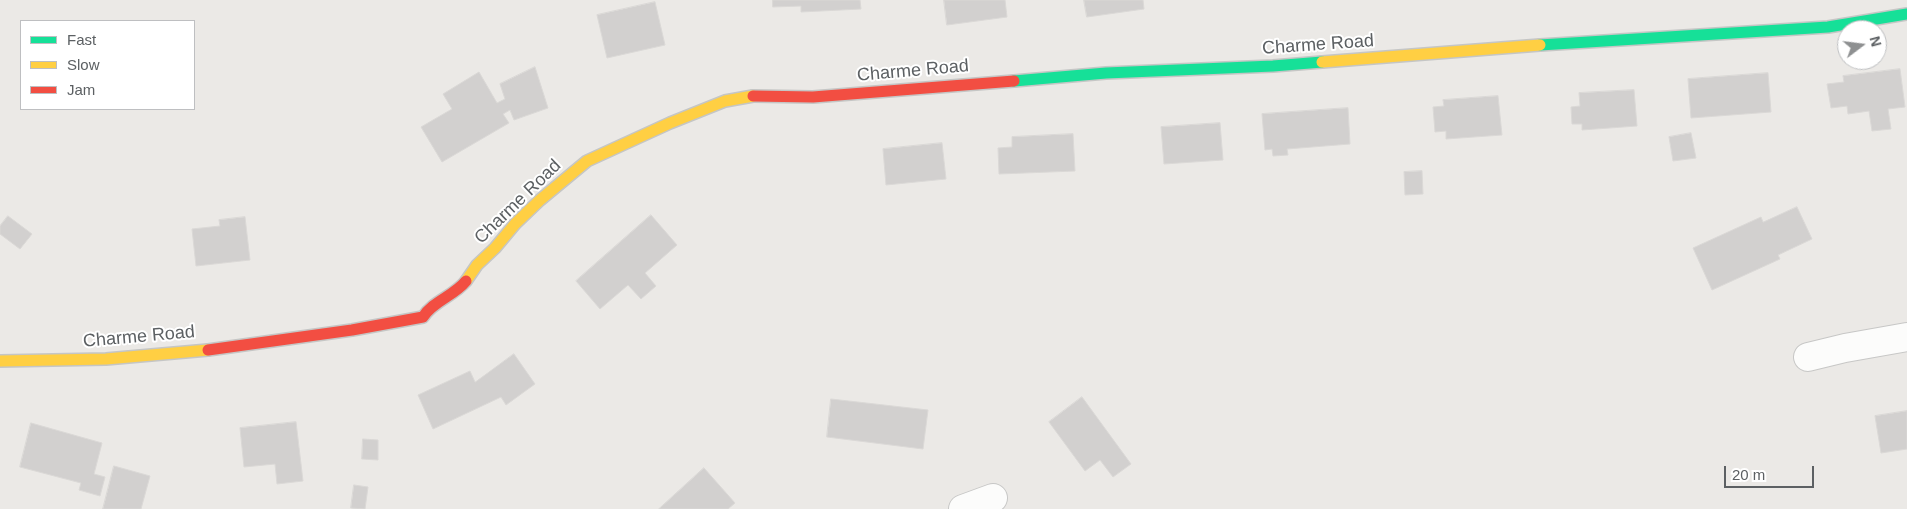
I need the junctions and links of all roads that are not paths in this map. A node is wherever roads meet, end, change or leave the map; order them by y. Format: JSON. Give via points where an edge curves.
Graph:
{"nodes":[{"id":1,"x":1907,"y":14,"type":"edge"},
{"id":2,"x":1907,"y":337,"type":"edge"},
{"id":3,"x":1808,"y":358,"type":"dead end"},
{"id":4,"x":0,"y":361,"type":"edge"},
{"id":5,"x":993,"y":498,"type":"dead end"},
{"id":6,"x":963,"y":509,"type":"edge"}],
"edges":[{"from":1,"to":4,"type":"street","name":"Charme Road","via":[[1819,28],[1273,66],[1106,73],[813,97],[747,96],[645,133],[587,161],[515,224],[461,287],[423,317],[251,344],[137,356]]},
{"from":2,"to":3,"type":"street"},
{"from":5,"to":6,"type":"street"}]}
